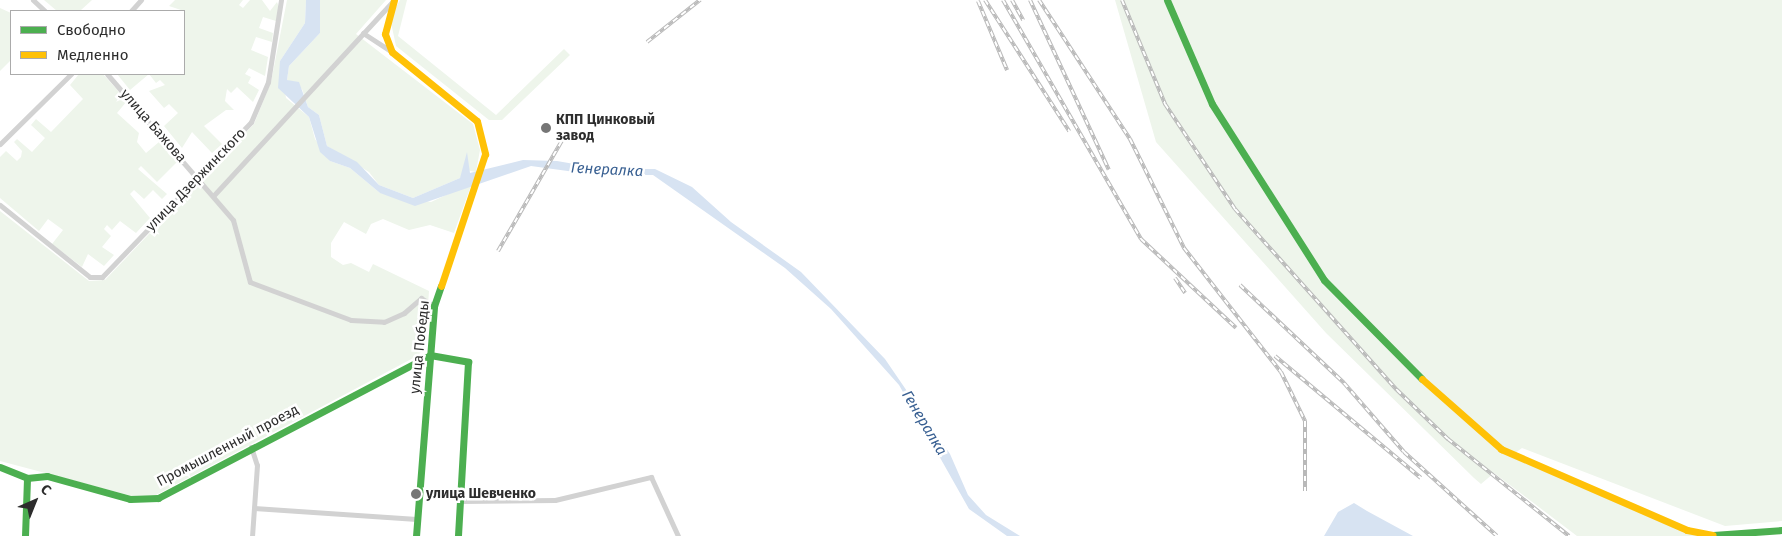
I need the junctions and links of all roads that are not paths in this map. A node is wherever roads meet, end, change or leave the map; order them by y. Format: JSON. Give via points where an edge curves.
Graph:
{"nodes":[{"id":1,"x":34,"y":0,"type":"edge"},
{"id":2,"x":141,"y":0,"type":"edge"},
{"id":3,"x":282,"y":0,"type":"edge"},
{"id":4,"x":394,"y":0,"type":"edge"},
{"id":5,"x":1167,"y":0,"type":"edge"},
{"id":6,"x":44,"y":10,"type":"edge"},
{"id":7,"x":132,"y":10,"type":"edge"},
{"id":8,"x":363,"y":33,"type":"junction"},
{"id":9,"x":392,"y":52,"type":"junction"},
{"id":10,"x":70,"y":75,"type":"edge"},
{"id":11,"x":108,"y":75,"type":"edge"},
{"id":12,"x":0,"y":144,"type":"edge"},
{"id":13,"x":199,"y":177,"type":"junction"},
{"id":14,"x":214,"y":195,"type":"junction"},
{"id":15,"x":0,"y":204,"type":"edge"},
{"id":16,"x":434,"y":306,"type":"junction"},
{"id":17,"x":430,"y":355,"type":"junction"},
{"id":18,"x":252,"y":447,"type":"junction"},
{"id":19,"x":0,"y":467,"type":"edge"},
{"id":20,"x":28,"y":478,"type":"junction"},
{"id":21,"x":460,"y":501,"type":"junction"},
{"id":22,"x":254,"y":508,"type":"junction"},
{"id":23,"x":417,"y":519,"type":"junction"},
{"id":24,"x":1782,"y":530,"type":"edge"},
{"id":25,"x":25,"y":536,"type":"edge"},
{"id":26,"x":252,"y":536,"type":"edge"},
{"id":27,"x":416,"y":536,"type":"edge"},
{"id":28,"x":458,"y":536,"type":"edge"},
{"id":29,"x":678,"y":536,"type":"edge"}],
"edges":[{"from":1,"to":6,"type":"street"},
{"from":2,"to":7,"type":"street"},
{"from":3,"to":13,"type":"street","name":"улица Дзержинского","via":[[268,82],[250,122]]},
{"from":4,"to":8,"type":"street"},
{"from":4,"to":9,"type":"street","via":[[386,19],[385,34]]},
{"from":5,"to":24,"type":"street","via":[[1212,104],[1303,250],[1324,280],[1448,405],[1501,449],[1687,530],[1713,535]]},
{"from":8,"to":9,"type":"street"},
{"from":8,"to":14,"type":"street","via":[[294,112]]},
{"from":9,"to":16,"type":"street","name":"улица Победы","via":[[477,121],[484,139],[484,163]]},
{"from":10,"to":12,"type":"street"},
{"from":11,"to":13,"type":"street","name":"улица Бажова"},
{"from":13,"to":14,"type":"street","name":"улица Бажова"},
{"from":13,"to":15,"type":"street","name":"улица Дзержинского","via":[[102,277],[90,277]]},
{"from":14,"to":16,"type":"street","name":"улица Бажова","via":[[233,220],[250,282],[351,320],[384,322],[404,313],[421,298]]},
{"from":16,"to":17,"type":"street","name":"улица Победы"},
{"from":17,"to":18,"type":"street","name":"Промышленный проезд"},
{"from":17,"to":21,"type":"street","via":[[468,362]]},
{"from":17,"to":23,"type":"street","name":"улица Победы"},
{"from":18,"to":20,"type":"street","name":"Промышленный проезд","via":[[158,498],[142,500],[46,476]]},
{"from":18,"to":22,"type":"street","via":[[258,466]]},
{"from":19,"to":20,"type":"street","name":"Промышленный проезд"},
{"from":20,"to":25,"type":"street"},
{"from":21,"to":28,"type":"street"},
{"from":21,"to":29,"type":"street","via":[[555,500],[651,477]]},
{"from":22,"to":23,"type":"street"},
{"from":22,"to":26,"type":"street"},
{"from":23,"to":27,"type":"street","name":"улица Победы"}]}
